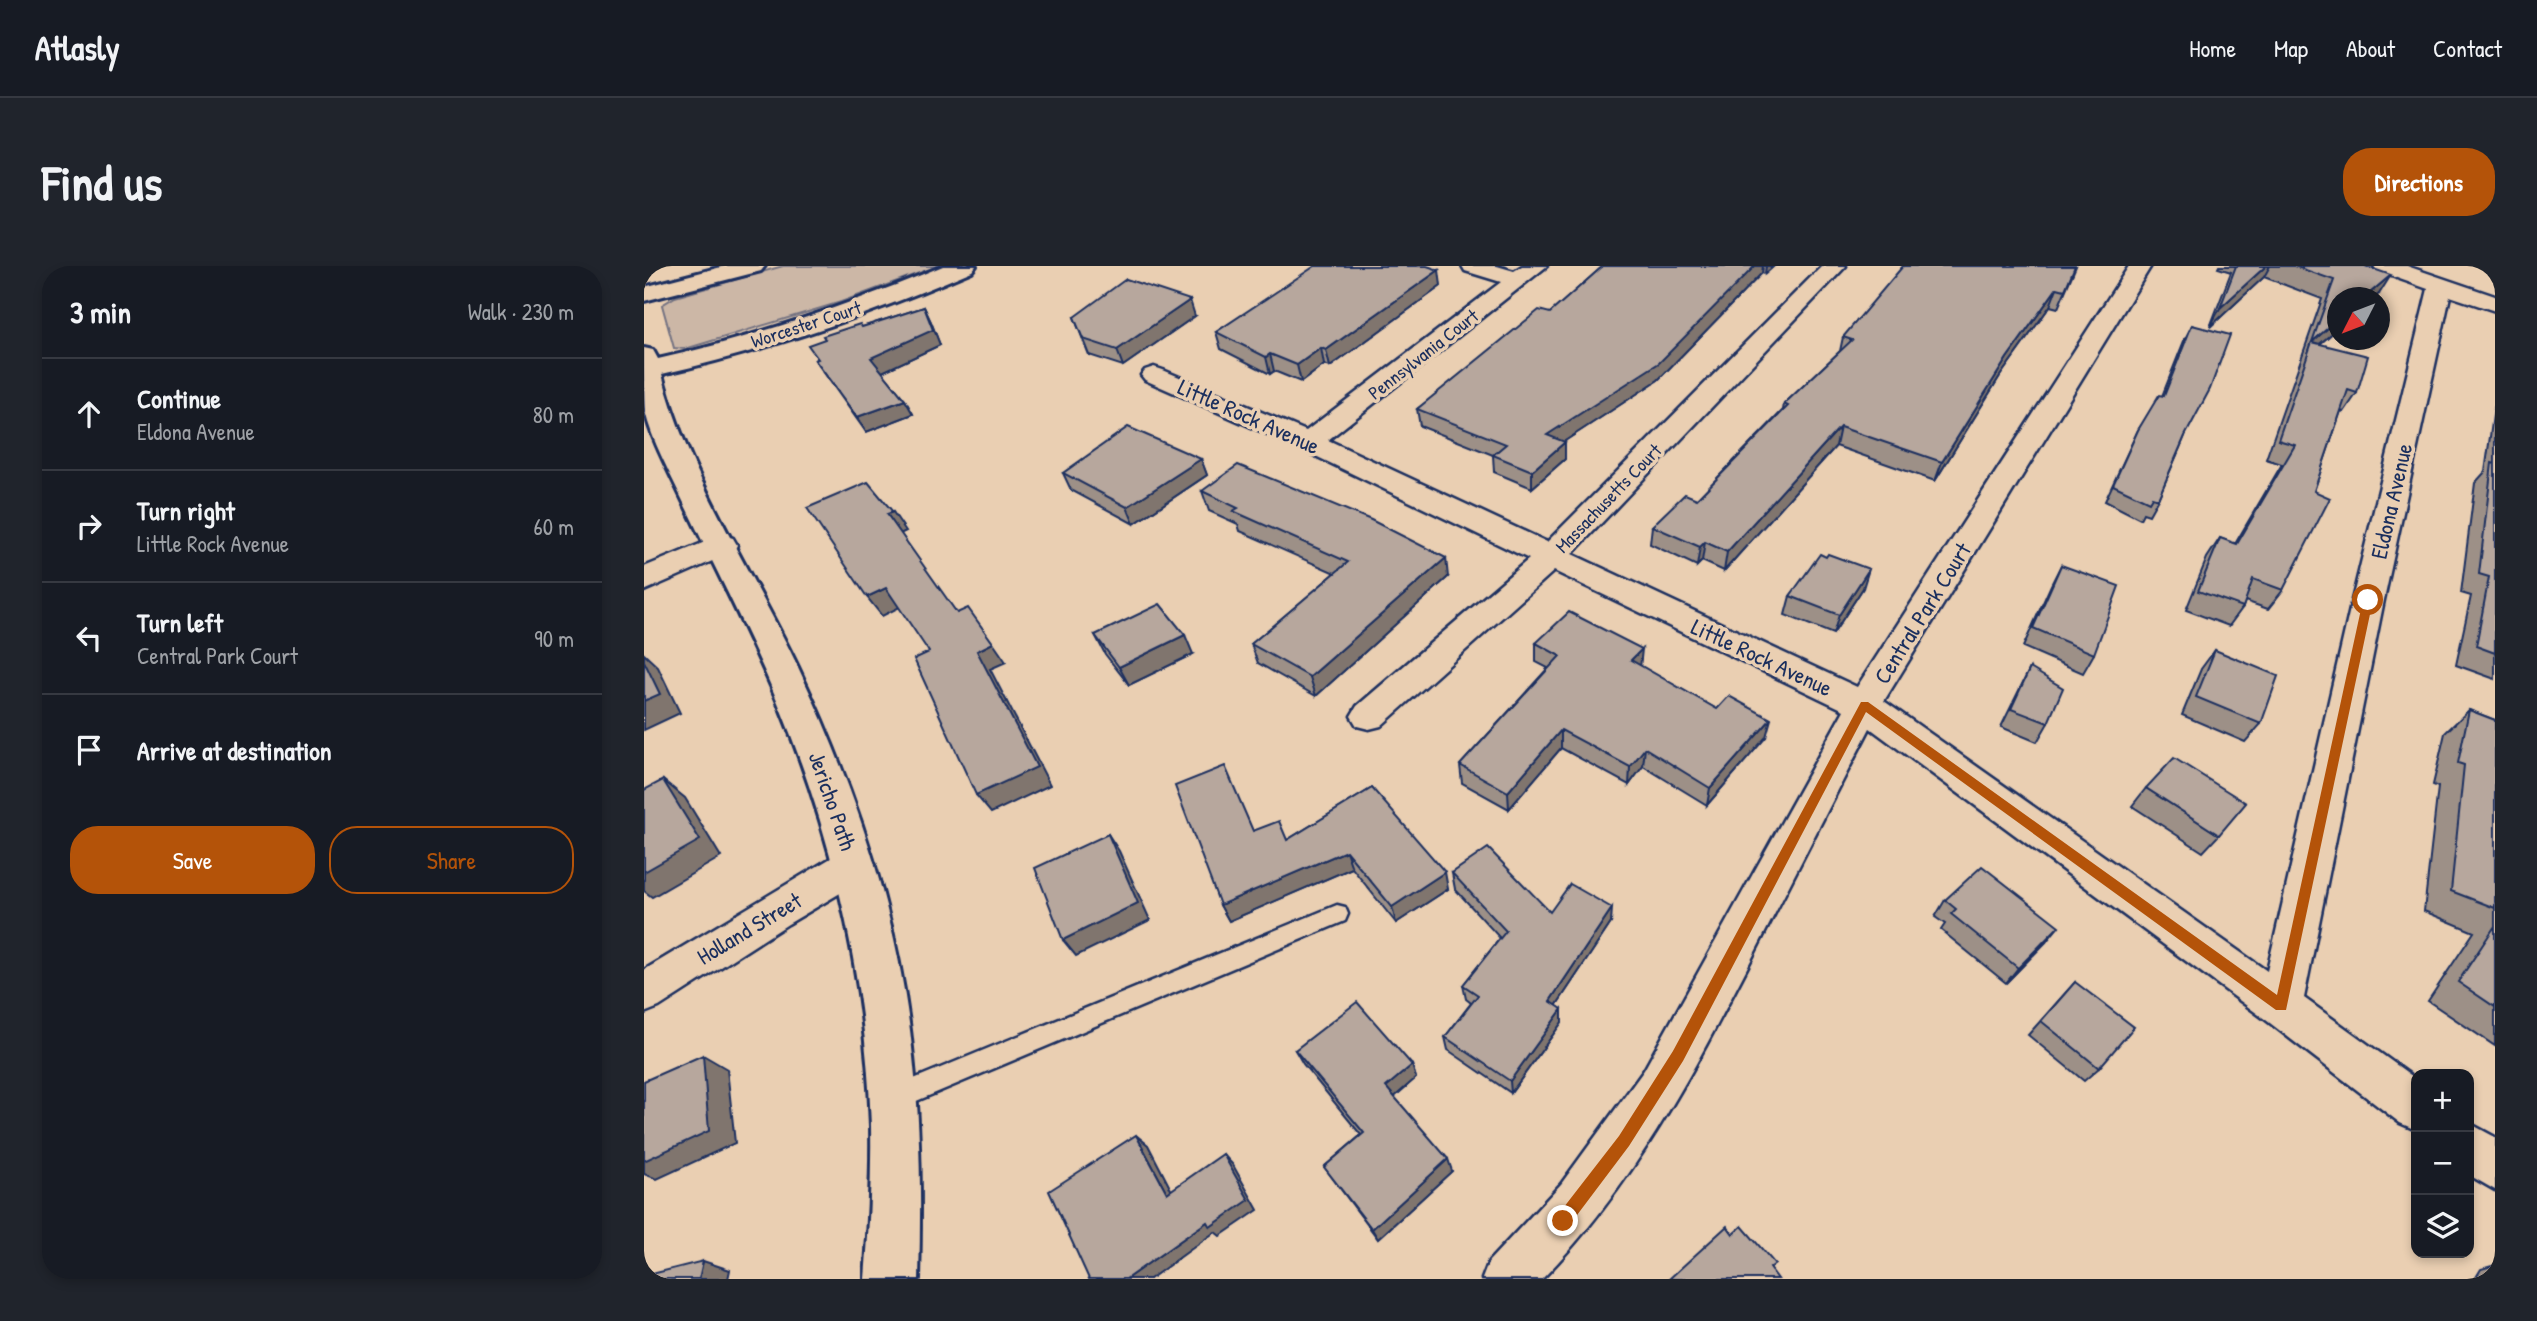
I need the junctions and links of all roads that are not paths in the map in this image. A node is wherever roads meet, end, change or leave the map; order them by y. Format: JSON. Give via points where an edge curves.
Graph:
{"nodes":[{"id":1,"x":753,"y":266,"type":"edge"},
{"id":2,"x":964,"y":266,"type":"edge"},
{"id":3,"x":1473,"y":266,"type":"edge"},
{"id":4,"x":1835,"y":266,"type":"edge"},
{"id":5,"x":2140,"y":266,"type":"edge"},
{"id":6,"x":2385,"y":266,"type":"edge"},
{"id":7,"x":1527,"y":273,"type":"edge"},
{"id":8,"x":2441,"y":285,"type":"junction"},
{"id":9,"x":644,"y":294,"type":"edge"},
{"id":10,"x":2495,"y":304,"type":"edge"},
{"id":11,"x":645,"y":365,"type":"edge"},
{"id":12,"x":1154,"y":374,"type":"dead end"},
{"id":13,"x":1309,"y":442,"type":"junction"},
{"id":14,"x":722,"y":545,"type":"junction"},
{"id":15,"x":1551,"y":556,"type":"junction"},
{"id":16,"x":644,"y":580,"type":"edge"},
{"id":17,"x":1864,"y":705,"type":"junction"},
{"id":18,"x":1368,"y":716,"type":"dead end"},
{"id":19,"x":855,"y":864,"type":"junction"},
{"id":20,"x":1337,"y":914,"type":"dead end"},
{"id":21,"x":644,"y":993,"type":"edge"},
{"id":22,"x":2281,"y":1006,"type":"junction"},
{"id":23,"x":895,"y":1098,"type":"junction"},
{"id":24,"x":2411,"y":1103,"type":"edge"},
{"id":25,"x":2474,"y":1150,"type":"edge"},
{"id":26,"x":2495,"y":1166,"type":"edge"},
{"id":27,"x":891,"y":1279,"type":"edge"},
{"id":28,"x":1507,"y":1279,"type":"edge"}],
"edges":[{"from":1,"to":9,"type":"street"},
{"from":2,"to":11,"type":"street","name":"Worcester Court","via":[[841,314]]},
{"from":3,"to":7,"type":"street"},
{"from":4,"to":15,"type":"street","name":"Massachusetts Court"},
{"from":5,"to":17,"type":"street","name":"Central Park Court"},
{"from":6,"to":8,"type":"street"},
{"from":7,"to":13,"type":"street","name":"Pennsylvania Court"},
{"from":8,"to":10,"type":"street"},
{"from":8,"to":22,"type":"street","name":"Eldona Avenue"},
{"from":11,"to":14,"type":"street","name":"Jericho Path","via":[[658,410]]},
{"from":12,"to":13,"type":"street","name":"Little Rock Avenue"},
{"from":13,"to":15,"type":"street","name":"Little Rock Avenue"},
{"from":14,"to":16,"type":"street"},
{"from":14,"to":19,"type":"street","name":"Jericho Path","via":[[813,742]]},
{"from":15,"to":17,"type":"street","name":"Little Rock Avenue"},
{"from":15,"to":18,"type":"street","name":"Massachusetts Court"},
{"from":17,"to":22,"type":"street","name":"Little Rock Avenue"},
{"from":17,"to":28,"type":"street","name":"Central Park Court","via":[[1660,1087],[1563,1221]]},
{"from":19,"to":21,"type":"street","name":"Holland Street"},
{"from":19,"to":23,"type":"street","name":"Jericho Path","via":[[871,924],[891,1041]]},
{"from":20,"to":23,"type":"lane"},
{"from":22,"to":24,"type":"street","name":"Little Rock Avenue"},
{"from":23,"to":27,"type":"street","name":"Jericho Path"},
{"from":25,"to":26,"type":"street"}]}
